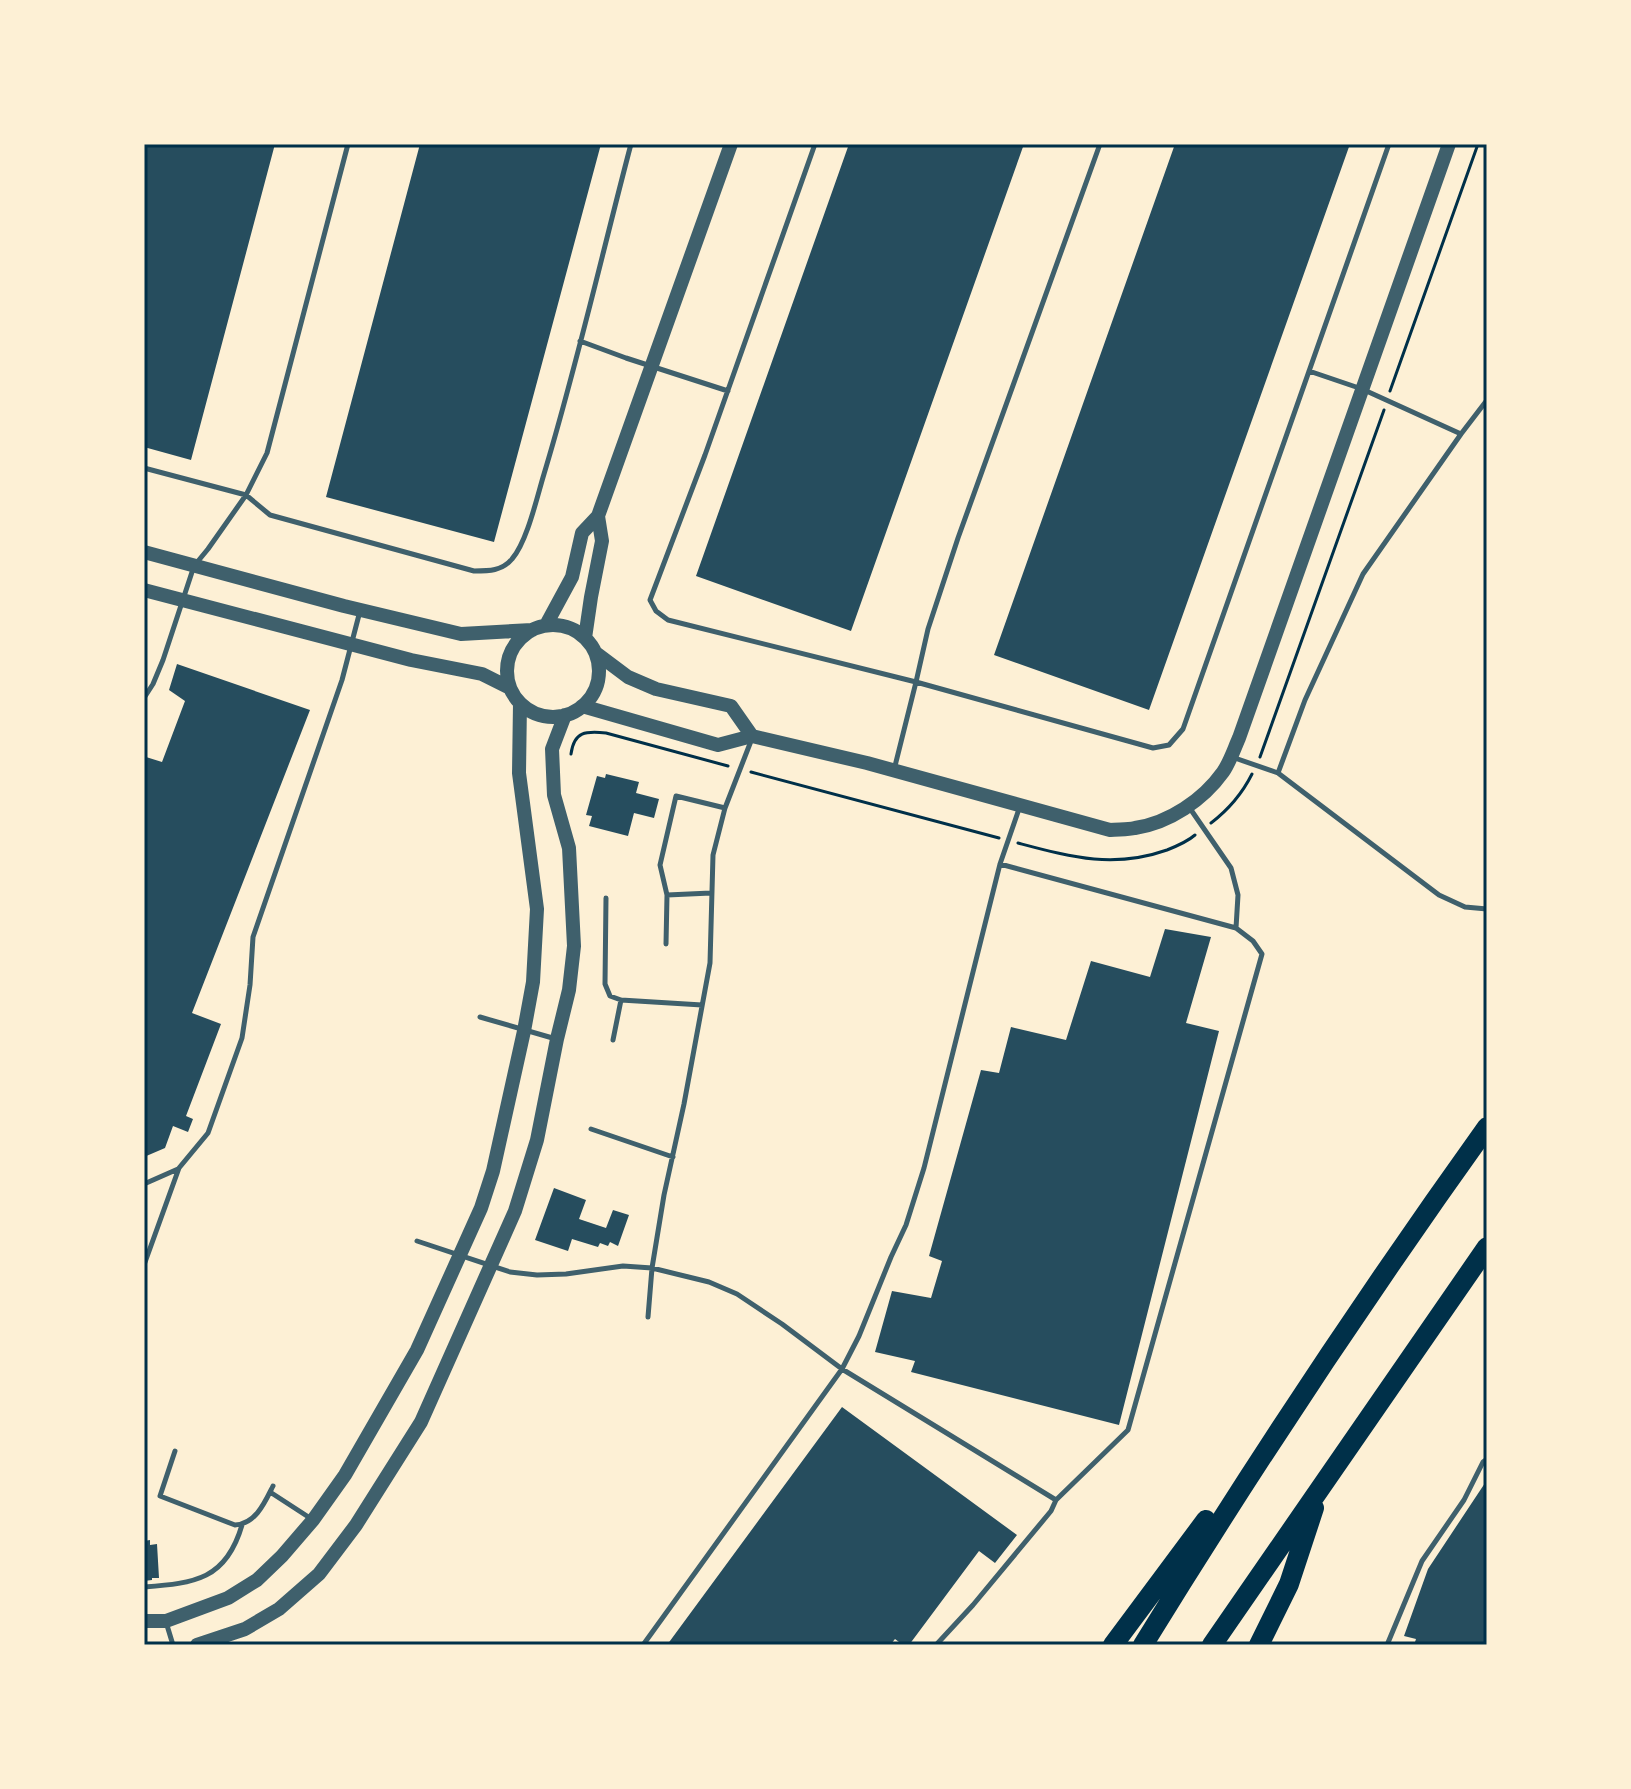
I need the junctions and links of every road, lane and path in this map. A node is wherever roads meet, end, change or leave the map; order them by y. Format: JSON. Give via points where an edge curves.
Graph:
{"nodes":[{"id":1,"x":348,"y":144,"type":"edge"},
{"id":2,"x":631,"y":144,"type":"edge"},
{"id":3,"x":731,"y":144,"type":"edge"},
{"id":4,"x":815,"y":144,"type":"edge"},
{"id":5,"x":1100,"y":144,"type":"edge"},
{"id":6,"x":1389,"y":144,"type":"edge"},
{"id":7,"x":1449,"y":144,"type":"edge"},
{"id":8,"x":1478,"y":144,"type":"edge"},
{"id":9,"x":580,"y":341,"type":"junction"},
{"id":10,"x":652,"y":366,"type":"junction"},
{"id":11,"x":1309,"y":371,"type":"junction"},
{"id":12,"x":1362,"y":389,"type":"junction"},
{"id":13,"x":728,"y":391,"type":"junction"},
{"id":14,"x":1487,"y":400,"type":"edge"},
{"id":15,"x":1387,"y":401,"type":"junction"},
{"id":16,"x":1461,"y":434,"type":"junction"},
{"id":17,"x":144,"y":468,"type":"edge"},
{"id":18,"x":246,"y":495,"type":"junction"},
{"id":19,"x":598,"y":516,"type":"junction"},
{"id":20,"x":144,"y":552,"type":"edge"},
{"id":21,"x":194,"y":566,"type":"junction"},
{"id":22,"x":144,"y":590,"type":"edge"},
{"id":23,"x":183,"y":600,"type":"junction"},
{"id":24,"x":360,"y":610,"type":"junction"},
{"id":25,"x":539,"y":628,"type":"junction"},
{"id":26,"x":585,"y":638,"type":"junction"},
{"id":27,"x":351,"y":644,"type":"junction"},
{"id":28,"x":596,"y":653,"type":"junction"},
{"id":29,"x":144,"y":681,"type":"edge"},
{"id":30,"x":916,"y":682,"type":"junction"},
{"id":31,"x":153,"y":684,"type":"junction"},
{"id":32,"x":510,"y":688,"type":"junction"},
{"id":33,"x":144,"y":698,"type":"edge"},
{"id":34,"x":520,"y":703,"type":"junction"},
{"id":35,"x":582,"y":706,"type":"junction"},
{"id":36,"x":565,"y":715,"type":"junction"},
{"id":37,"x":752,"y":736,"type":"junction"},
{"id":38,"x":571,"y":754,"type":"dead end"},
{"id":39,"x":1231,"y":757,"type":"junction"},
{"id":40,"x":1256,"y":766,"type":"junction"},
{"id":41,"x":740,"y":769,"type":"junction"},
{"id":42,"x":894,"y":770,"type":"junction"},
{"id":43,"x":1278,"y":773,"type":"junction"},
{"id":44,"x":1021,"y":804,"type":"junction"},
{"id":45,"x":1189,"y":806,"type":"junction"},
{"id":46,"x":725,"y":808,"type":"junction"},
{"id":47,"x":1204,"y":828,"type":"junction"},
{"id":48,"x":1008,"y":841,"type":"junction"},
{"id":49,"x":1000,"y":864,"type":"junction"},
{"id":50,"x":711,"y":893,"type":"junction"},
{"id":51,"x":667,"y":895,"type":"junction"},
{"id":52,"x":606,"y":898,"type":"dead end"},
{"id":53,"x":1487,"y":909,"type":"edge"},
{"id":54,"x":1236,"y":928,"type":"junction"},
{"id":55,"x":666,"y":944,"type":"dead end"},
{"id":56,"x":621,"y":1000,"type":"junction"},
{"id":57,"x":702,"y":1005,"type":"junction"},
{"id":58,"x":480,"y":1017,"type":"dead end"},
{"id":59,"x":524,"y":1031,"type":"junction"},
{"id":60,"x":557,"y":1039,"type":"junction"},
{"id":61,"x":613,"y":1040,"type":"dead end"},
{"id":62,"x":1487,"y":1127,"type":"edge"},
{"id":63,"x":591,"y":1129,"type":"dead end"},
{"id":64,"x":673,"y":1157,"type":"junction"},
{"id":65,"x":179,"y":1168,"type":"junction"},
{"id":66,"x":144,"y":1184,"type":"edge"},
{"id":67,"x":417,"y":1241,"type":"dead end"},
{"id":68,"x":1487,"y":1247,"type":"edge"},
{"id":69,"x":460,"y":1256,"type":"junction"},
{"id":70,"x":144,"y":1265,"type":"edge"},
{"id":71,"x":491,"y":1266,"type":"junction"},
{"id":72,"x":652,"y":1268,"type":"junction"},
{"id":73,"x":648,"y":1317,"type":"dead end"},
{"id":74,"x":842,"y":1369,"type":"junction"},
{"id":75,"x":1314,"y":1376,"type":"junction"},
{"id":76,"x":175,"y":1451,"type":"dead end"},
{"id":77,"x":1487,"y":1459,"type":"edge"},
{"id":78,"x":1322,"y":1484,"type":"junction"},
{"id":79,"x":273,"y":1486,"type":"dead end"},
{"id":80,"x":270,"y":1492,"type":"junction"},
{"id":81,"x":1056,"y":1500,"type":"junction"},
{"id":82,"x":313,"y":1520,"type":"junction"},
{"id":83,"x":242,"y":1525,"type":"junction"},
{"id":84,"x":144,"y":1587,"type":"edge"},
{"id":85,"x":144,"y":1621,"type":"edge"},
{"id":86,"x":166,"y":1621,"type":"junction"},
{"id":87,"x":173,"y":1645,"type":"edge"},
{"id":88,"x":197,"y":1645,"type":"edge"},
{"id":89,"x":643,"y":1645,"type":"edge"},
{"id":90,"x":936,"y":1645,"type":"edge"},
{"id":91,"x":1113,"y":1645,"type":"edge"},
{"id":92,"x":1143,"y":1645,"type":"edge"},
{"id":93,"x":1212,"y":1645,"type":"edge"},
{"id":94,"x":1259,"y":1645,"type":"edge"},
{"id":95,"x":1387,"y":1645,"type":"edge"}],
"edges":[{"from":1,"to":18,"type":"lane","via":[[267,453]]},
{"from":2,"to":9,"type":"lane"},
{"from":3,"to":10,"type":"street"},
{"from":4,"to":13,"type":"lane"},
{"from":5,"to":30,"type":"lane","via":[[958,538]]},
{"from":6,"to":11,"type":"lane"},
{"from":7,"to":12,"type":"street"},
{"from":8,"to":15,"type":"path"},
{"from":9,"to":10,"type":"lane"},
{"from":9,"to":18,"type":"lane","via":[[527,529],[504,568],[474,571],[270,515]]},
{"from":10,"to":13,"type":"lane"},
{"from":10,"to":19,"type":"street"},
{"from":11,"to":12,"type":"lane"},
{"from":11,"to":30,"type":"lane","via":[[1183,729],[1169,745],[1153,748]]},
{"from":12,"to":15,"type":"lane"},
{"from":12,"to":39,"type":"street"},
{"from":13,"to":30,"type":"lane","via":[[650,600],[656,611],[668,620]]},
{"from":14,"to":16,"type":"lane"},
{"from":15,"to":16,"type":"lane"},
{"from":15,"to":40,"type":"path"},
{"from":16,"to":43,"type":"lane","via":[[1363,574]]},
{"from":17,"to":18,"type":"lane"},
{"from":18,"to":21,"type":"lane"},
{"from":19,"to":25,"type":"street","via":[[582,533],[572,577]]},
{"from":19,"to":26,"type":"street","via":[[602,541]]},
{"from":20,"to":21,"type":"street"},
{"from":21,"to":23,"type":"lane"},
{"from":21,"to":24,"type":"street"},
{"from":22,"to":23,"type":"street"},
{"from":23,"to":27,"type":"street"},
{"from":23,"to":31,"type":"lane"},
{"from":24,"to":25,"type":"street","via":[[461,634]]},
{"from":24,"to":27,"type":"lane"},
{"from":25,"to":26,"type":"street","via":[[560,625]]},
{"from":25,"to":32,"type":"street","via":[[513,649],[508,661]]},
{"from":26,"to":28,"type":"street"},
{"from":27,"to":32,"type":"street","via":[[482,674]]},
{"from":27,"to":65,"type":"lane","via":[[253,937],[242,1038],[208,1133]]},
{"from":28,"to":35,"type":"street","via":[[598,682]]},
{"from":28,"to":37,"type":"street","via":[[628,677],[656,689],[731,706]]},
{"from":29,"to":31,"type":"lane"},
{"from":30,"to":42,"type":"lane"},
{"from":31,"to":33,"type":"lane"},
{"from":32,"to":34,"type":"street"},
{"from":34,"to":36,"type":"street","via":[[541,715]]},
{"from":34,"to":59,"type":"street","via":[[519,773],[537,909]]},
{"from":35,"to":36,"type":"street"},
{"from":35,"to":37,"type":"street","via":[[718,745]]},
{"from":36,"to":60,"type":"street","via":[[552,749],[554,795],[569,848],[574,946]]},
{"from":37,"to":41,"type":"lane"},
{"from":37,"to":42,"type":"street"},
{"from":38,"to":41,"type":"path","via":[[577,737],[606,733]]},
{"from":39,"to":40,"type":"lane"},
{"from":39,"to":45,"type":"street","via":[[1209,789]]},
{"from":40,"to":43,"type":"lane"},
{"from":40,"to":47,"type":"path","via":[[1236,799]]},
{"from":41,"to":46,"type":"lane"},
{"from":41,"to":48,"type":"path"},
{"from":42,"to":44,"type":"street"},
{"from":43,"to":53,"type":"lane","via":[[1439,895],[1465,907]]},
{"from":44,"to":45,"type":"street","via":[[1110,830],[1160,822]]},
{"from":44,"to":48,"type":"lane"},
{"from":45,"to":47,"type":"lane"},
{"from":46,"to":50,"type":"lane","via":[[713,855]]},
{"from":46,"to":51,"type":"lane","via":[[676,796],[660,865]]},
{"from":47,"to":48,"type":"path","via":[[1154,854],[1100,861]]},
{"from":47,"to":54,"type":"lane","via":[[1231,868],[1238,895]]},
{"from":48,"to":49,"type":"lane"},
{"from":49,"to":54,"type":"lane"},
{"from":49,"to":74,"type":"lane","via":[[924,1168],[906,1225]]},
{"from":50,"to":51,"type":"lane"},
{"from":50,"to":57,"type":"lane","via":[[710,963]]},
{"from":51,"to":55,"type":"lane"},
{"from":52,"to":56,"type":"lane","via":[[605,984],[610,996]]},
{"from":54,"to":81,"type":"lane","via":[[1262,954],[1128,1430]]},
{"from":56,"to":57,"type":"lane"},
{"from":56,"to":61,"type":"lane"},
{"from":57,"to":64,"type":"lane"},
{"from":58,"to":59,"type":"lane"},
{"from":59,"to":60,"type":"lane"},
{"from":59,"to":69,"type":"street","via":[[493,1171]]},
{"from":60,"to":71,"type":"street","via":[[537,1140]]},
{"from":62,"to":75,"type":"highway"},
{"from":63,"to":64,"type":"lane"},
{"from":64,"to":72,"type":"lane"},
{"from":65,"to":66,"type":"lane"},
{"from":65,"to":70,"type":"lane"},
{"from":67,"to":69,"type":"lane"},
{"from":68,"to":78,"type":"highway"},
{"from":69,"to":71,"type":"lane"},
{"from":69,"to":82,"type":"street","via":[[417,1350]]},
{"from":71,"to":72,"type":"lane","via":[[537,1275]]},
{"from":71,"to":88,"type":"street","via":[[421,1422],[319,1574],[279,1609],[245,1629]]},
{"from":72,"to":73,"type":"lane"},
{"from":72,"to":74,"type":"lane","via":[[737,1294]]},
{"from":74,"to":81,"type":"lane"},
{"from":74,"to":89,"type":"lane"},
{"from":75,"to":91,"type":"highway"},
{"from":75,"to":92,"type":"highway"},
{"from":76,"to":83,"type":"lane","via":[[160,1496]]},
{"from":77,"to":95,"type":"lane","via":[[1422,1561]]},
{"from":78,"to":93,"type":"highway"},
{"from":78,"to":94,"type":"highway","via":[[1289,1584]]},
{"from":79,"to":80,"type":"lane"},
{"from":80,"to":82,"type":"lane"},
{"from":80,"to":83,"type":"lane","via":[[263,1507]]},
{"from":81,"to":90,"type":"lane"},
{"from":82,"to":86,"type":"street","via":[[257,1580],[228,1598]]},
{"from":83,"to":84,"type":"lane","via":[[225,1561],[204,1578]]},
{"from":85,"to":86,"type":"street"},
{"from":86,"to":87,"type":"lane"}]}
